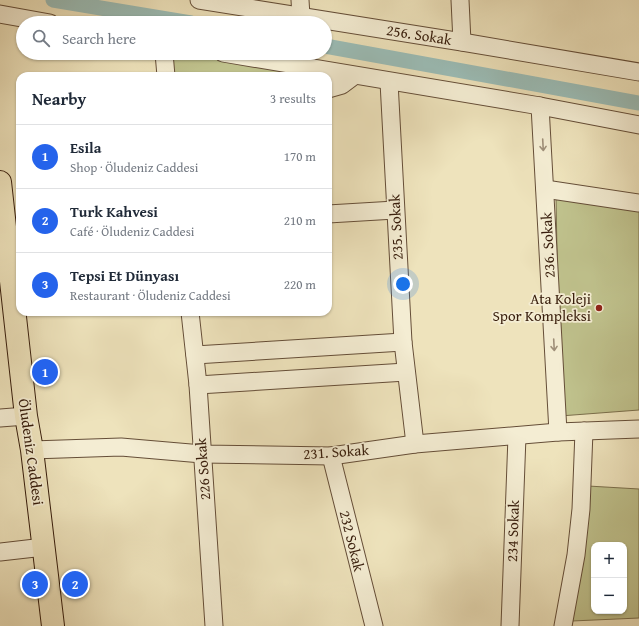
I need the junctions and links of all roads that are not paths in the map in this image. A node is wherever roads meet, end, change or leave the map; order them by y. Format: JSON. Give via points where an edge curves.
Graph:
{"nodes":[{"id":1,"x":199,"y":0,"type":"edge"},
{"id":2,"x":461,"y":0,"type":"edge"},
{"id":3,"x":301,"y":8,"type":"edge"},
{"id":4,"x":0,"y":14,"type":"edge"},
{"id":5,"x":16,"y":17,"type":"edge"},
{"id":6,"x":462,"y":42,"type":"junction"},
{"id":7,"x":165,"y":60,"type":"edge"},
{"id":8,"x":263,"y":60,"type":"edge"},
{"id":9,"x":166,"y":72,"type":"edge"},
{"id":10,"x":331,"y":72,"type":"edge"},
{"id":11,"x":332,"y":72,"type":"edge"},
{"id":12,"x":639,"y":72,"type":"edge"},
{"id":13,"x":354,"y":76,"type":"junction"},
{"id":14,"x":389,"y":82,"type":"junction"},
{"id":15,"x":332,"y":87,"type":"edge"},
{"id":16,"x":540,"y":106,"type":"junction"},
{"id":17,"x":639,"y":125,"type":"edge"},
{"id":18,"x":0,"y":182,"type":"edge"},
{"id":19,"x":545,"y":189,"type":"junction"},
{"id":20,"x":639,"y":203,"type":"edge"},
{"id":21,"x":395,"y":210,"type":"junction"},
{"id":22,"x":332,"y":214,"type":"edge"},
{"id":23,"x":13,"y":235,"type":"edge"},
{"id":24,"x":16,"y":277,"type":"edge"},
{"id":25,"x":19,"y":316,"type":"edge"},
{"id":26,"x":190,"y":316,"type":"edge"},
{"id":27,"x":403,"y":342,"type":"junction"},
{"id":28,"x":195,"y":355,"type":"junction"},
{"id":29,"x":406,"y":372,"type":"junction"},
{"id":30,"x":198,"y":385,"type":"junction"},
{"id":31,"x":26,"y":416,"type":"junction"},
{"id":32,"x":0,"y":418,"type":"edge"},
{"id":33,"x":639,"y":429,"type":"edge"},
{"id":34,"x":584,"y":431,"type":"junction"},
{"id":35,"x":558,"y":432,"type":"junction"},
{"id":36,"x":517,"y":436,"type":"junction"},
{"id":37,"x":415,"y":444,"type":"junction"},
{"id":38,"x":32,"y":450,"type":"junction"},
{"id":39,"x":202,"y":454,"type":"junction"},
{"id":40,"x":331,"y":456,"type":"junction"},
{"id":41,"x":44,"y":547,"type":"junction"},
{"id":42,"x":0,"y":552,"type":"edge"},
{"id":43,"x":53,"y":626,"type":"edge"},
{"id":44,"x":214,"y":626,"type":"edge"},
{"id":45,"x":374,"y":626,"type":"edge"},
{"id":46,"x":510,"y":626,"type":"edge"},
{"id":47,"x":563,"y":626,"type":"edge"}],
"edges":[{"from":1,"to":3,"type":"street","name":"256. Sokak"},
{"from":2,"to":6,"type":"street"},
{"from":3,"to":6,"type":"street","name":"256. Sokak"},
{"from":4,"to":5,"type":"street"},
{"from":6,"to":12,"type":"street","name":"256. Sokak"},
{"from":7,"to":9,"type":"street"},
{"from":8,"to":10,"type":"street"},
{"from":11,"to":13,"type":"street"},
{"from":13,"to":14,"type":"street"},
{"from":13,"to":15,"type":"street","via":[[342,85]]},
{"from":14,"to":16,"type":"street"},
{"from":14,"to":21,"type":"street","name":"235. Sokak"},
{"from":16,"to":17,"type":"street"},
{"from":16,"to":19,"type":"street","name":"236. Sokak","one_way":true},
{"from":18,"to":23,"type":"main road","name":"Öludeniz Caddesi"},
{"from":19,"to":20,"type":"street"},
{"from":19,"to":35,"type":"street","name":"236. Sokak","one_way":true},
{"from":21,"to":22,"type":"street"},
{"from":21,"to":27,"type":"street","name":"235. Sokak"},
{"from":23,"to":24,"type":"main road","name":"Öludeniz Caddesi"},
{"from":25,"to":31,"type":"main road","name":"Öludeniz Caddesi"},
{"from":26,"to":28,"type":"street","name":"226 Sokak"},
{"from":27,"to":28,"type":"street"},
{"from":27,"to":29,"type":"street","name":"235. Sokak"},
{"from":28,"to":30,"type":"street","name":"226 Sokak"},
{"from":29,"to":30,"type":"street"},
{"from":29,"to":37,"type":"street","name":"235. Sokak"},
{"from":30,"to":39,"type":"street","name":"226 Sokak"},
{"from":31,"to":32,"type":"street"},
{"from":31,"to":38,"type":"main road","name":"Öludeniz Caddesi"},
{"from":33,"to":34,"type":"street","name":"231. Sokak"},
{"from":34,"to":35,"type":"street","name":"231. Sokak"},
{"from":34,"to":47,"type":"street","via":[[581,509],[576,555]]},
{"from":35,"to":36,"type":"street","name":"231. Sokak"},
{"from":36,"to":37,"type":"street","name":"231. Sokak"},
{"from":36,"to":46,"type":"street","name":"234 Sokak"},
{"from":37,"to":40,"type":"street","name":"231. Sokak"},
{"from":38,"to":39,"type":"street","name":"231. Sokak","via":[[121,447]]},
{"from":38,"to":41,"type":"main road","name":"Öludeniz Caddesi"},
{"from":39,"to":40,"type":"street","name":"231. Sokak"},
{"from":39,"to":44,"type":"street","name":"226 Sokak"},
{"from":40,"to":45,"type":"street","name":"232 Sokak"},
{"from":41,"to":42,"type":"street"},
{"from":41,"to":43,"type":"main road","name":"Öludeniz Caddesi"}]}
